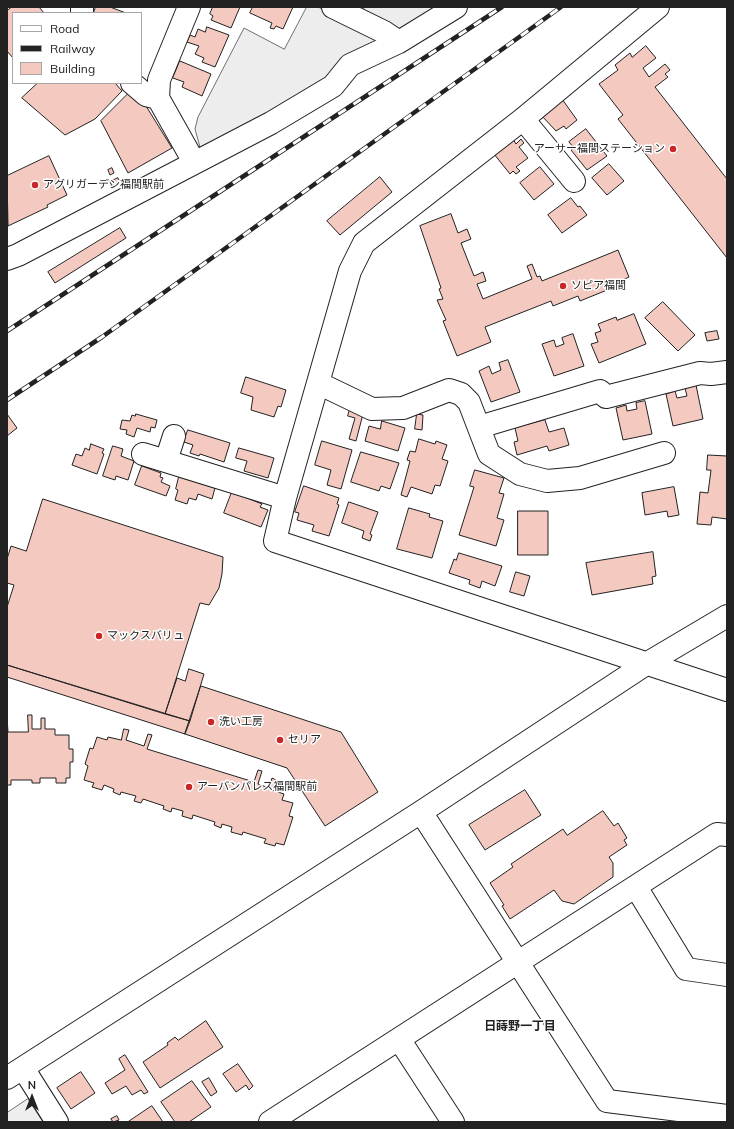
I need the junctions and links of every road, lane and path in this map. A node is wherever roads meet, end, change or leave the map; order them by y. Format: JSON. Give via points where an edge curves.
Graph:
{"nodes":[{"id":1,"x":189,"y":7,"type":"edge"},
{"id":2,"x":333,"y":7,"type":"edge"},
{"id":3,"x":456,"y":7,"type":"edge"},
{"id":4,"x":658,"y":7,"type":"edge"},
{"id":5,"x":399,"y":42,"type":"junction"},
{"id":6,"x":133,"y":84,"type":"edge"},
{"id":7,"x":158,"y":98,"type":"junction"},
{"id":8,"x":523,"y":118,"type":"junction"},
{"id":9,"x":194,"y":162,"type":"junction"},
{"id":10,"x":574,"y":181,"type":"dead end"},
{"id":11,"x":7,"y":259,"type":"edge"},
{"id":12,"x":727,"y":372,"type":"edge"},
{"id":13,"x":318,"y":383,"type":"junction"},
{"id":14,"x":479,"y":427,"type":"junction"},
{"id":15,"x":174,"y":436,"type":"dead end"},
{"id":16,"x":664,"y":452,"type":"dead end"},
{"id":17,"x":143,"y":454,"type":"dead end"},
{"id":18,"x":166,"y":461,"type":"junction"},
{"id":19,"x":285,"y":498,"type":"junction"},
{"id":20,"x":727,"y":616,"type":"edge"},
{"id":21,"x":646,"y":664,"type":"junction"},
{"id":22,"x":727,"y":690,"type":"edge"},
{"id":23,"x":421,"y":812,"type":"junction"},
{"id":24,"x":727,"y":835,"type":"edge"},
{"id":25,"x":636,"y":887,"type":"junction"},
{"id":26,"x":517,"y":963,"type":"junction"},
{"id":27,"x":727,"y":975,"type":"edge"},
{"id":28,"x":399,"y":1039,"type":"junction"},
{"id":29,"x":15,"y":1073,"type":"edge"},
{"id":30,"x":727,"y":1116,"type":"edge"},
{"id":31,"x":280,"y":1119,"type":"edge"},
{"id":32,"x":57,"y":1122,"type":"edge"},
{"id":33,"x":453,"y":1122,"type":"edge"}],
"edges":[{"from":1,"to":7,"type":"street","via":[[159,80]]},
{"from":2,"to":5,"type":"street"},
{"from":3,"to":5,"type":"street"},
{"from":4,"to":8,"type":"street"},
{"from":5,"to":9,"type":"street","via":[[350,65],[333,86],[270,123]]},
{"from":6,"to":7,"type":"street","via":[[146,95]]},
{"from":7,"to":9,"type":"street"},
{"from":8,"to":10,"type":"street"},
{"from":8,"to":13,"type":"street","via":[[364,243],[350,271]]},
{"from":9,"to":11,"type":"street"},
{"from":12,"to":14,"type":"street","via":[[700,373],[606,397],[600,391]]},
{"from":13,"to":14,"type":"street","via":[[372,409],[403,408],[449,390],[461,394],[470,402]]},
{"from":13,"to":19,"type":"street"},
{"from":14,"to":16,"type":"street","via":[[489,454],[520,474],[547,481],[580,478]]},
{"from":15,"to":18,"type":"street"},
{"from":17,"to":18,"type":"street"},
{"from":18,"to":19,"type":"street"},
{"from":19,"to":21,"type":"street","via":[[275,541]]},
{"from":20,"to":21,"type":"street"},
{"from":21,"to":22,"type":"street"},
{"from":21,"to":23,"type":"street"},
{"from":23,"to":26,"type":"street"},
{"from":23,"to":29,"type":"street"},
{"from":24,"to":25,"type":"street","via":[[717,834]]},
{"from":25,"to":26,"type":"street"},
{"from":25,"to":27,"type":"street","via":[[686,969]]},
{"from":26,"to":28,"type":"street"},
{"from":26,"to":30,"type":"street","via":[[607,1101]]},
{"from":28,"to":31,"type":"street"},
{"from":28,"to":33,"type":"street"},
{"from":29,"to":32,"type":"street"}]}
